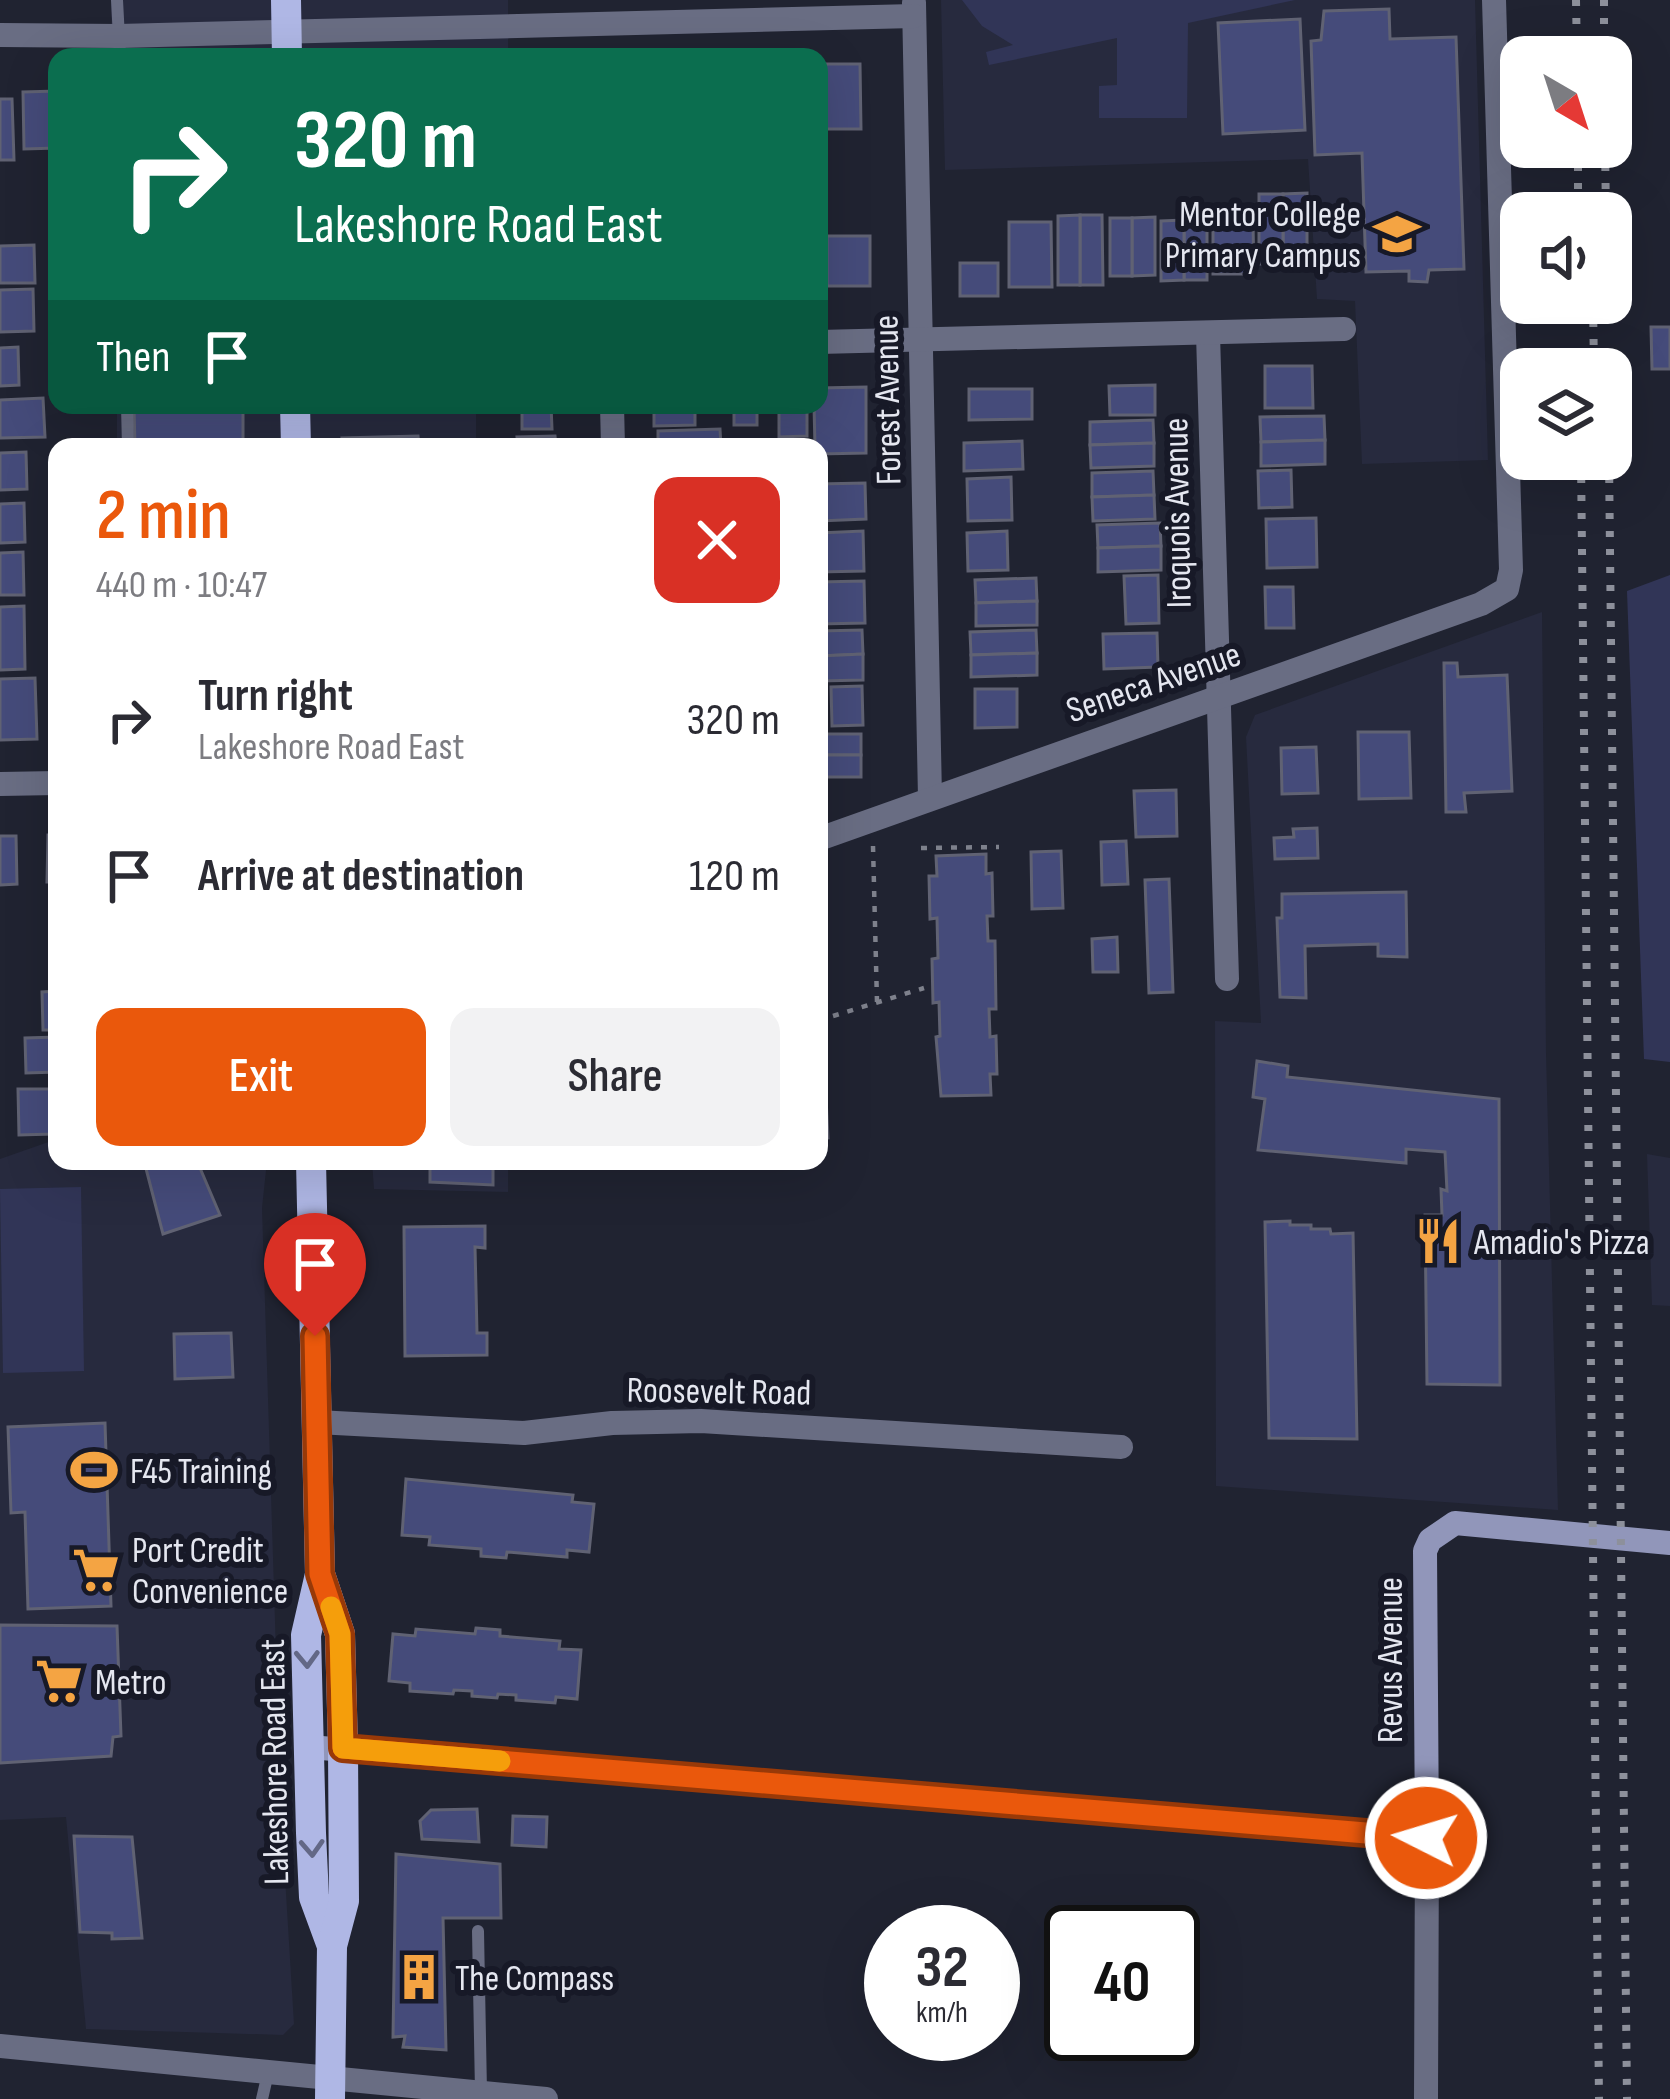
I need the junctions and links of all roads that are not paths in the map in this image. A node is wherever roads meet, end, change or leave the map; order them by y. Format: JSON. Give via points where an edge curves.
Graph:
{"nodes":[{"id":1,"x":117,"y":0,"type":"edge"},
{"id":2,"x":1494,"y":0,"type":"edge"},
{"id":3,"x":914,"y":8,"type":"edge"},
{"id":4,"x":286,"y":29,"type":"edge"},
{"id":5,"x":0,"y":35,"type":"edge"},
{"id":6,"x":119,"y":47,"type":"edge"},
{"id":7,"x":1344,"y":329,"type":"dead end"},
{"id":8,"x":1208,"y":334,"type":"junction"},
{"id":9,"x":921,"y":340,"type":"junction"},
{"id":10,"x":828,"y":342,"type":"edge"},
{"id":11,"x":1216,"y":698,"type":"junction"},
{"id":12,"x":48,"y":783,"type":"edge"},
{"id":13,"x":0,"y":784,"type":"edge"},
{"id":14,"x":930,"y":798,"type":"junction"},
{"id":15,"x":828,"y":836,"type":"edge"},
{"id":16,"x":1227,"y":979,"type":"dead end"},
{"id":17,"x":311,"y":1170,"type":"edge"},
{"id":18,"x":316,"y":1422,"type":"junction"},
{"id":19,"x":1120,"y":1448,"type":"dead end"},
{"id":20,"x":1670,"y":1543,"type":"edge"},
{"id":21,"x":320,"y":1574,"type":"junction"},
{"id":22,"x":309,"y":1747,"type":"junction"},
{"id":23,"x":343,"y":1748,"type":"junction"},
{"id":24,"x":1426,"y":1838,"type":"junction"},
{"id":25,"x":478,"y":1931,"type":"dead end"},
{"id":26,"x":332,"y":1946,"type":"junction"},
{"id":27,"x":0,"y":2046,"type":"edge"},
{"id":28,"x":268,"y":2072,"type":"junction"},
{"id":29,"x":330,"y":2088,"type":"edge"},
{"id":30,"x":481,"y":2092,"type":"junction"},
{"id":31,"x":262,"y":2099,"type":"edge"},
{"id":32,"x":546,"y":2099,"type":"edge"},
{"id":33,"x":1426,"y":2099,"type":"edge"}],
"edges":[{"from":1,"to":6,"type":"lane"},
{"from":2,"to":11,"type":"street","name":"Seneca Avenue","via":[[1507,589]]},
{"from":3,"to":4,"type":"street"},
{"from":3,"to":9,"type":"street","name":"Forest Avenue"},
{"from":4,"to":6,"type":"street"},
{"from":5,"to":6,"type":"street"},
{"from":7,"to":8,"type":"street"},
{"from":8,"to":9,"type":"street"},
{"from":8,"to":11,"type":"street","name":"Iroquois Avenue"},
{"from":9,"to":10,"type":"street"},
{"from":9,"to":14,"type":"street","name":"Forest Avenue"},
{"from":11,"to":14,"type":"street","name":"Seneca Avenue"},
{"from":11,"to":16,"type":"street","name":"Iroquois Avenue"},
{"from":12,"to":13,"type":"street"},
{"from":14,"to":15,"type":"street","name":"Seneca Avenue"},
{"from":17,"to":18,"type":"main road","name":"Lakeshore Road East"},
{"from":18,"to":19,"type":"street","name":"Roosevelt Road","via":[[524,1432],[701,1421]]},
{"from":18,"to":21,"type":"main road","name":"Lakeshore Road East"},
{"from":20,"to":24,"type":"street","name":"Revus Avenue","via":[[1455,1523],[1430,1540]]},
{"from":21,"to":22,"type":"main road","name":"Lakeshore Road East","one_way":true,"via":[[306,1635]]},
{"from":21,"to":23,"type":"main road","name":"Lakeshore Road East","via":[[340,1634]]},
{"from":22,"to":23,"type":"street"},
{"from":22,"to":26,"type":"main road","name":"Lakeshore Road East","one_way":true,"via":[[314,1898]]},
{"from":23,"to":24,"type":"street"},
{"from":23,"to":26,"type":"main road","name":"Lakeshore Road East","via":[[344,1901]]},
{"from":24,"to":33,"type":"street","name":"Revus Avenue"},
{"from":25,"to":30,"type":"lane"},
{"from":26,"to":29,"type":"main road","name":"Lakeshore Road East"},
{"from":27,"to":28,"type":"street"},
{"from":28,"to":29,"type":"street"},
{"from":28,"to":31,"type":"lane"},
{"from":29,"to":30,"type":"street"},
{"from":30,"to":32,"type":"street"}]}
